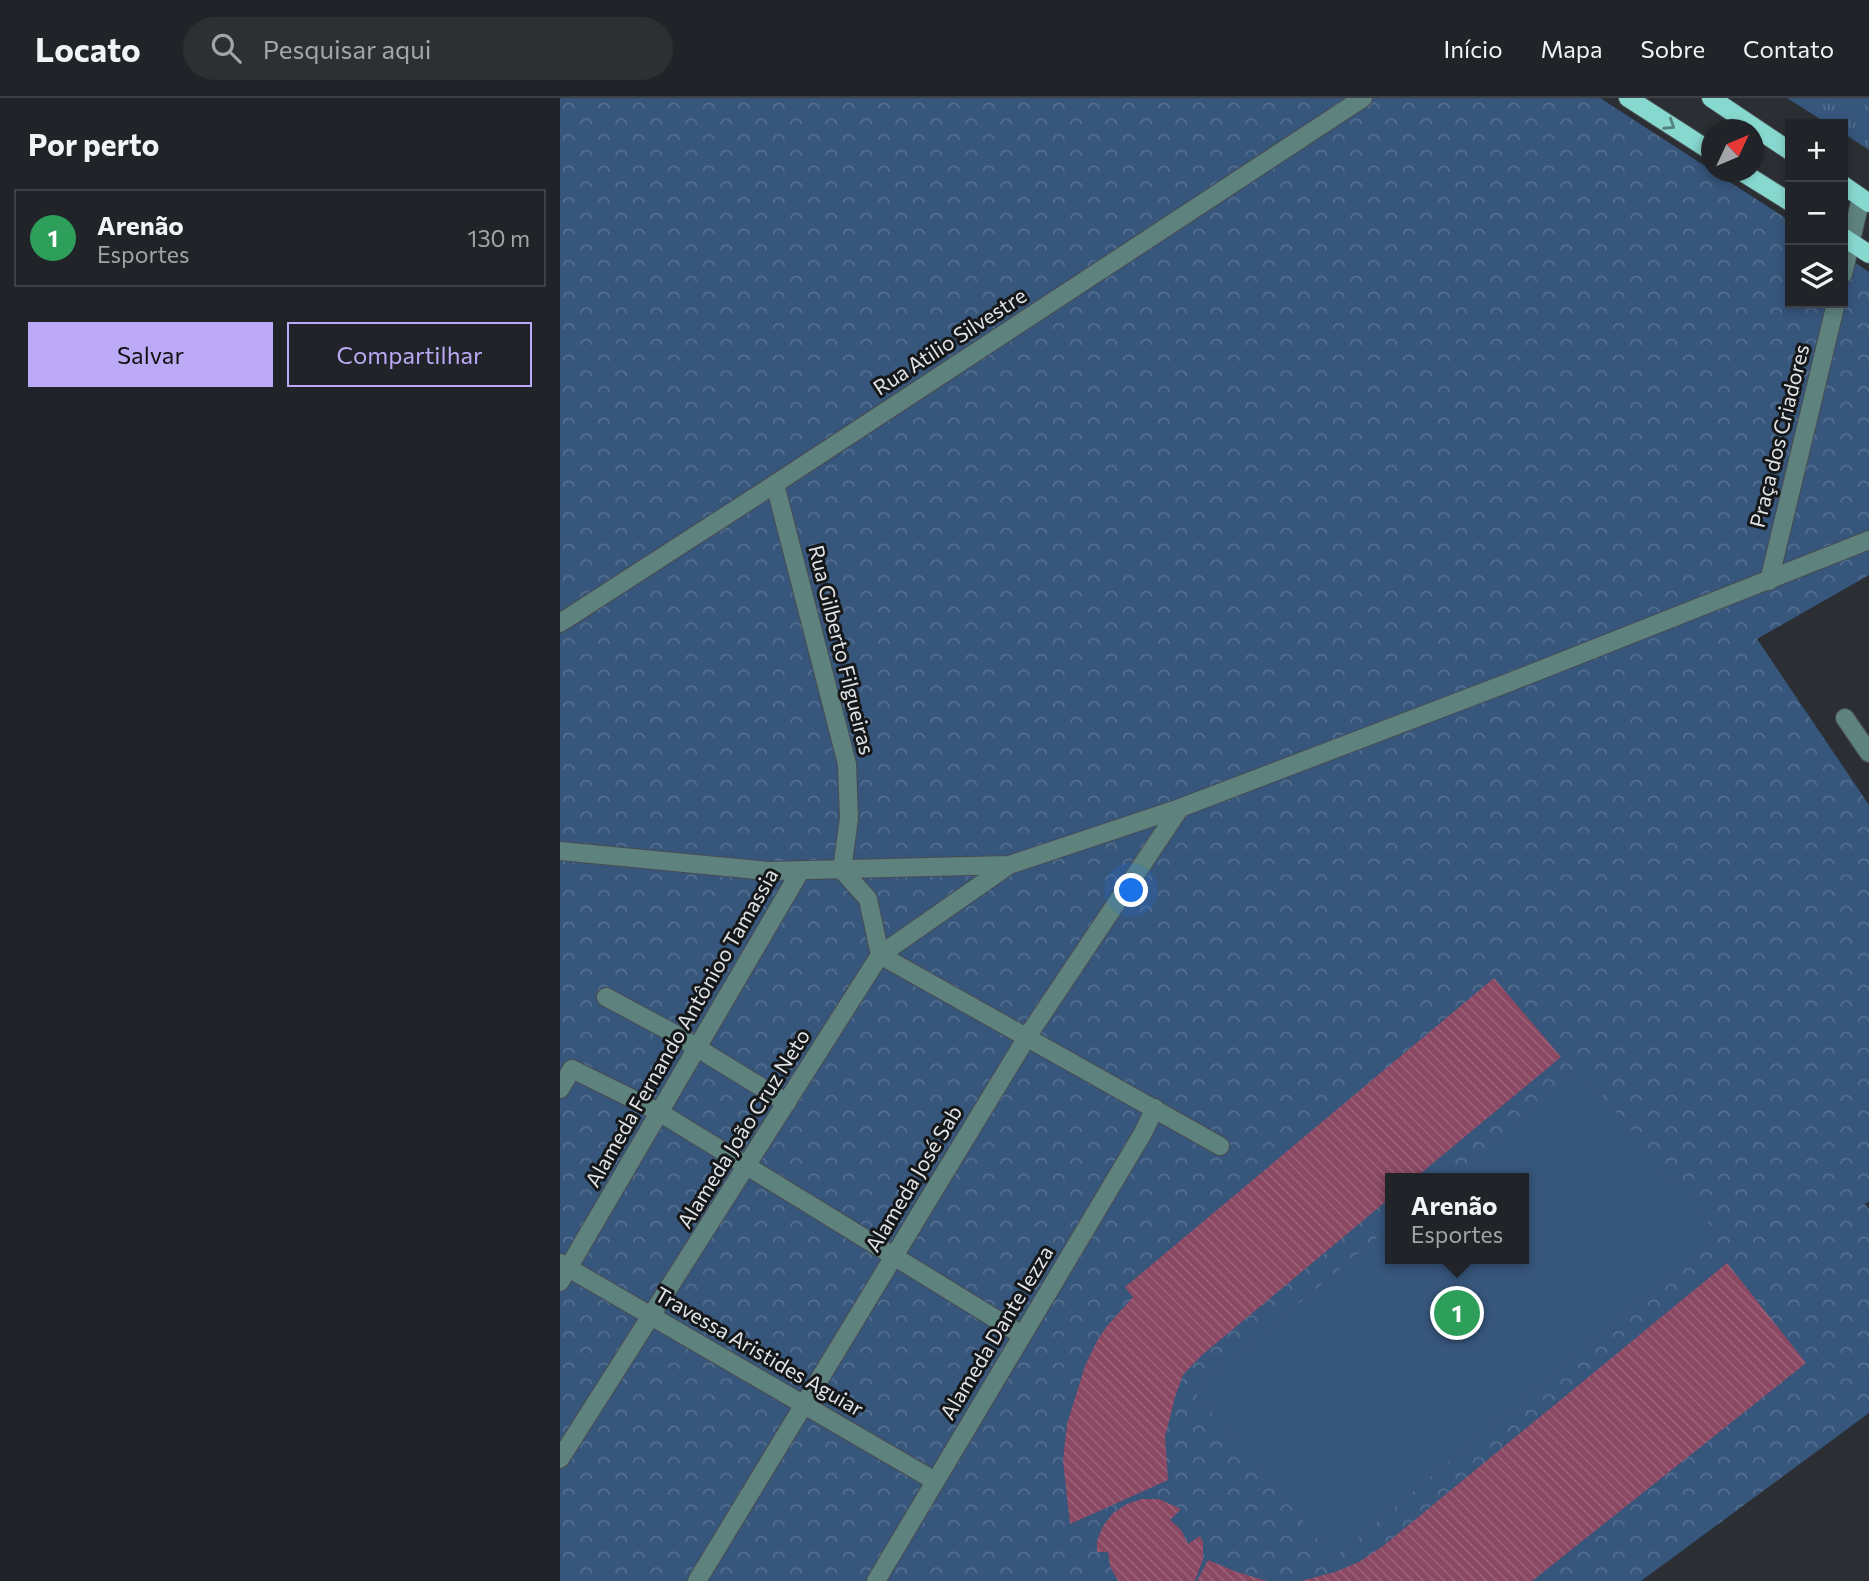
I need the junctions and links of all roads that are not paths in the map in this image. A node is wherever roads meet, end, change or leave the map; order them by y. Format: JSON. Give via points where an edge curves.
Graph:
{"nodes":[{"id":1,"x":1363,"y":98,"type":"edge"},
{"id":2,"x":1628,"y":98,"type":"edge"},
{"id":3,"x":1711,"y":98,"type":"edge"},
{"id":4,"x":1701,"y":145,"type":"edge"},
{"id":5,"x":1785,"y":147,"type":"edge"},
{"id":6,"x":1758,"y":182,"type":"edge"},
{"id":7,"x":1848,"y":188,"type":"edge"},
{"id":8,"x":1785,"y":199,"type":"edge"},
{"id":9,"x":1865,"y":200,"type":"edge"},
{"id":10,"x":1848,"y":238,"type":"edge"},
{"id":11,"x":1848,"y":241,"type":"edge"},
{"id":12,"x":1869,"y":254,"type":"edge"},
{"id":13,"x":1835,"y":308,"type":"edge"},
{"id":14,"x":775,"y":484,"type":"junction"},
{"id":15,"x":1869,"y":540,"type":"edge"},
{"id":16,"x":1769,"y":581,"type":"junction"},
{"id":17,"x":560,"y":623,"type":"edge"},
{"id":18,"x":1844,"y":718,"type":"dead end"},
{"id":19,"x":1869,"y":753,"type":"edge"},
{"id":20,"x":1180,"y":808,"type":"junction"},
{"id":21,"x":560,"y":851,"type":"edge"},
{"id":22,"x":1009,"y":865,"type":"junction"},
{"id":23,"x":801,"y":870,"type":"junction"},
{"id":24,"x":842,"y":870,"type":"junction"},
{"id":25,"x":880,"y":956,"type":"junction"},
{"id":26,"x":606,"y":997,"type":"dead end"},
{"id":27,"x":1027,"y":1037,"type":"junction"},
{"id":28,"x":697,"y":1048,"type":"junction"},
{"id":29,"x":560,"y":1089,"type":"edge"},
{"id":30,"x":787,"y":1103,"type":"junction"},
{"id":31,"x":1154,"y":1108,"type":"junction"},
{"id":32,"x":659,"y":1112,"type":"junction"},
{"id":33,"x":1220,"y":1146,"type":"dead end"},
{"id":34,"x":747,"y":1167,"type":"junction"},
{"id":35,"x":894,"y":1256,"type":"junction"},
{"id":36,"x":563,"y":1271,"type":"edge"},
{"id":37,"x":652,"y":1316,"type":"junction"},
{"id":38,"x":1023,"y":1335,"type":"junction"},
{"id":39,"x":804,"y":1405,"type":"junction"},
{"id":40,"x":560,"y":1459,"type":"edge"},
{"id":41,"x":935,"y":1481,"type":"junction"},
{"id":42,"x":697,"y":1581,"type":"edge"},
{"id":43,"x":876,"y":1581,"type":"edge"}],
"edges":[{"from":1,"to":14,"type":"street","name":"Rua Atilio Silvestre"},
{"from":2,"to":4,"type":"main road","one_way":true},
{"from":3,"to":5,"type":"main road"},
{"from":6,"to":8,"type":"main road"},
{"from":7,"to":9,"type":"main road"},
{"from":9,"to":10,"type":"street"},
{"from":11,"to":12,"type":"main road"},
{"from":13,"to":16,"type":"street","name":"Praça dos Criadores"},
{"from":14,"to":17,"type":"street","name":"Rua Atilio Silvestre"},
{"from":14,"to":24,"type":"street","name":"Rua Gilberto Filgueiras","via":[[847,764],[849,818]]},
{"from":15,"to":16,"type":"street"},
{"from":16,"to":20,"type":"street"},
{"from":18,"to":19,"type":"street"},
{"from":20,"to":22,"type":"street"},
{"from":20,"to":27,"type":"street","name":"Alameda José Sab"},
{"from":21,"to":23,"type":"street","via":[[768,871]]},
{"from":22,"to":24,"type":"street"},
{"from":22,"to":25,"type":"street","name":"Alameda João Cruz Neto"},
{"from":23,"to":24,"type":"street"},
{"from":23,"to":28,"type":"street","name":"Alameda Fernando Antônioo Tamassia"},
{"from":24,"to":25,"type":"street","via":[[868,899]]},
{"from":25,"to":27,"type":"street"},
{"from":25,"to":30,"type":"street","name":"Alameda João Cruz Neto"},
{"from":26,"to":28,"type":"street"},
{"from":27,"to":31,"type":"street"},
{"from":27,"to":35,"type":"street","name":"Alameda José Sab"},
{"from":28,"to":30,"type":"street"},
{"from":28,"to":32,"type":"street","name":"Alameda Fernando Antônioo Tamassia"},
{"from":29,"to":32,"type":"street","via":[[572,1069]]},
{"from":30,"to":34,"type":"street","name":"Alameda João Cruz Neto"},
{"from":31,"to":33,"type":"street"},
{"from":31,"to":38,"type":"street","name":"Alameda Dante Iezza"},
{"from":32,"to":34,"type":"street"},
{"from":32,"to":36,"type":"street","name":"Alameda Fernando Antônioo Tamassia"},
{"from":34,"to":35,"type":"street"},
{"from":34,"to":37,"type":"street","name":"Alameda João Cruz Neto"},
{"from":35,"to":38,"type":"street"},
{"from":35,"to":39,"type":"street","name":"Alameda José Sab"},
{"from":36,"to":37,"type":"street","name":"Travessa Aristides Aguiar"},
{"from":37,"to":39,"type":"street","name":"Travessa Aristides Aguiar"},
{"from":37,"to":40,"type":"street","name":"Alameda João Cruz Neto"},
{"from":38,"to":41,"type":"street","name":"Alameda Dante Iezza"},
{"from":39,"to":41,"type":"street","name":"Travessa Aristides Aguiar"},
{"from":39,"to":42,"type":"street","name":"Alameda José Sab"},
{"from":41,"to":43,"type":"street","name":"Alameda Dante Iezza"}]}
